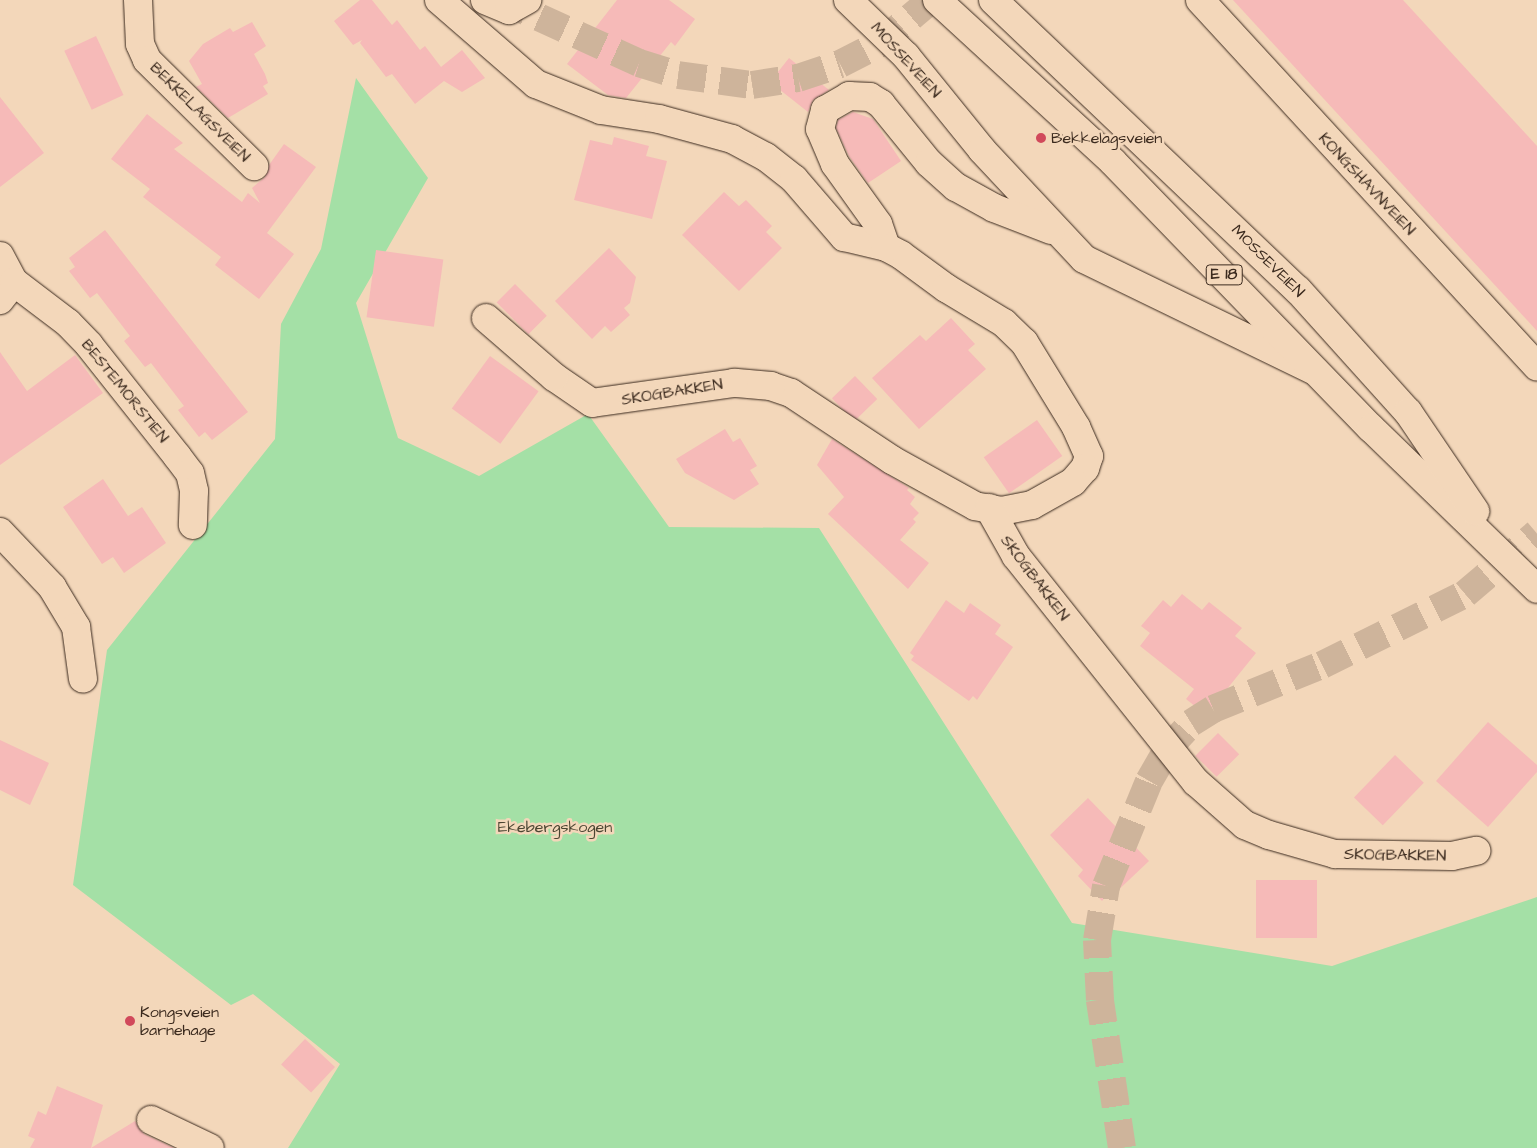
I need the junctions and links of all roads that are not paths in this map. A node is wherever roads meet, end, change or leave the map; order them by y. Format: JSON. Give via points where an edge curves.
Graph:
{"nodes":[{"id":1,"x":138,"y":0,"type":"edge"},
{"id":2,"x":439,"y":0,"type":"edge"},
{"id":3,"x":485,"y":0,"type":"edge"},
{"id":4,"x":527,"y":0,"type":"edge"},
{"id":5,"x":848,"y":0,"type":"edge"},
{"id":6,"x":937,"y":0,"type":"edge"},
{"id":7,"x":993,"y":0,"type":"edge"},
{"id":8,"x":1200,"y":0,"type":"edge"},
{"id":9,"x":254,"y":166,"type":"dead end"},
{"id":10,"x":1057,"y":232,"type":"junction"},
{"id":11,"x":886,"y":247,"type":"junction"},
{"id":12,"x":0,"y":256,"type":"edge"},
{"id":13,"x":7,"y":291,"type":"edge"},
{"id":14,"x":486,"y":318,"type":"dead end"},
{"id":15,"x":1537,"y":366,"type":"edge"},
{"id":16,"x":1323,"y":375,"type":"junction"},
{"id":17,"x":989,"y":508,"type":"junction"},
{"id":18,"x":193,"y":525,"type":"dead end"},
{"id":19,"x":0,"y":532,"type":"edge"},
{"id":20,"x":1506,"y":556,"type":"junction"},
{"id":21,"x":1537,"y":589,"type":"edge"},
{"id":22,"x":83,"y":679,"type":"dead end"},
{"id":23,"x":1476,"y":851,"type":"dead end"},
{"id":24,"x":151,"y":1120,"type":"dead end"},
{"id":25,"x":210,"y":1148,"type":"edge"}],
"edges":[{"from":1,"to":9,"type":"main road","name":"BEKKELAGSVEIEN","via":[[140,44],[147,60]]},
{"from":2,"to":11,"type":"main road","via":[[536,84],[601,110],[659,119],[732,139],[794,179],[844,237]]},
{"from":3,"to":4,"type":"main road","via":[[509,10]]},
{"from":5,"to":10,"type":"main road","name":"MOSSEVEIEN","via":[[906,56],[982,150]]},
{"from":6,"to":16,"type":"main road","name":"MOSSEVEIEN","number":"E 18","via":[[1112,162]]},
{"from":7,"to":20,"type":"main road","name":"MOSSEVEIEN","number":"E 18","via":[[1235,228],[1361,357],[1408,412]]},
{"from":8,"to":15,"type":"main road","name":"KONGSHAVNVEIEN"},
{"from":10,"to":11,"type":"main road","via":[[994,208],[956,187],[929,163],[881,104],[870,97],[849,96],[825,110],[820,129],[835,164],[878,224]]},
{"from":10,"to":16,"type":"main road","name":"MOSSEVEIEN","via":[[1084,259],[1108,274],[1210,318]]},
{"from":11,"to":17,"type":"main road","via":[[1004,323],[1024,342],[1076,427],[1089,456],[1085,468],[1073,482],[1032,505],[1014,511]]},
{"from":12,"to":13,"type":"main road","name":"BESTEMORSTIEN"},
{"from":13,"to":18,"type":"main road","name":"BESTEMORSTIEN","via":[[68,323],[178,456],[190,473],[194,491]]},
{"from":14,"to":17,"type":"main road","name":"SKOGBAKKEN","via":[[554,377],[592,402],[734,383],[770,386],[791,393],[816,408],[944,491]]},
{"from":16,"to":20,"type":"main road","name":"MOSSEVEIEN","number":"E 18","via":[[1371,428]]},
{"from":17,"to":23,"type":"main road","name":"SKOGBAKKEN","via":[[1016,556],[1196,782],[1246,824],[1269,835],[1335,854],[1452,856]]},
{"from":19,"to":22,"type":"main road","via":[[52,587],[76,627]]},
{"from":20,"to":21,"type":"main road","name":"MOSSEVEIEN","number":"E 18"},
{"from":24,"to":25,"type":"main road"}]}
